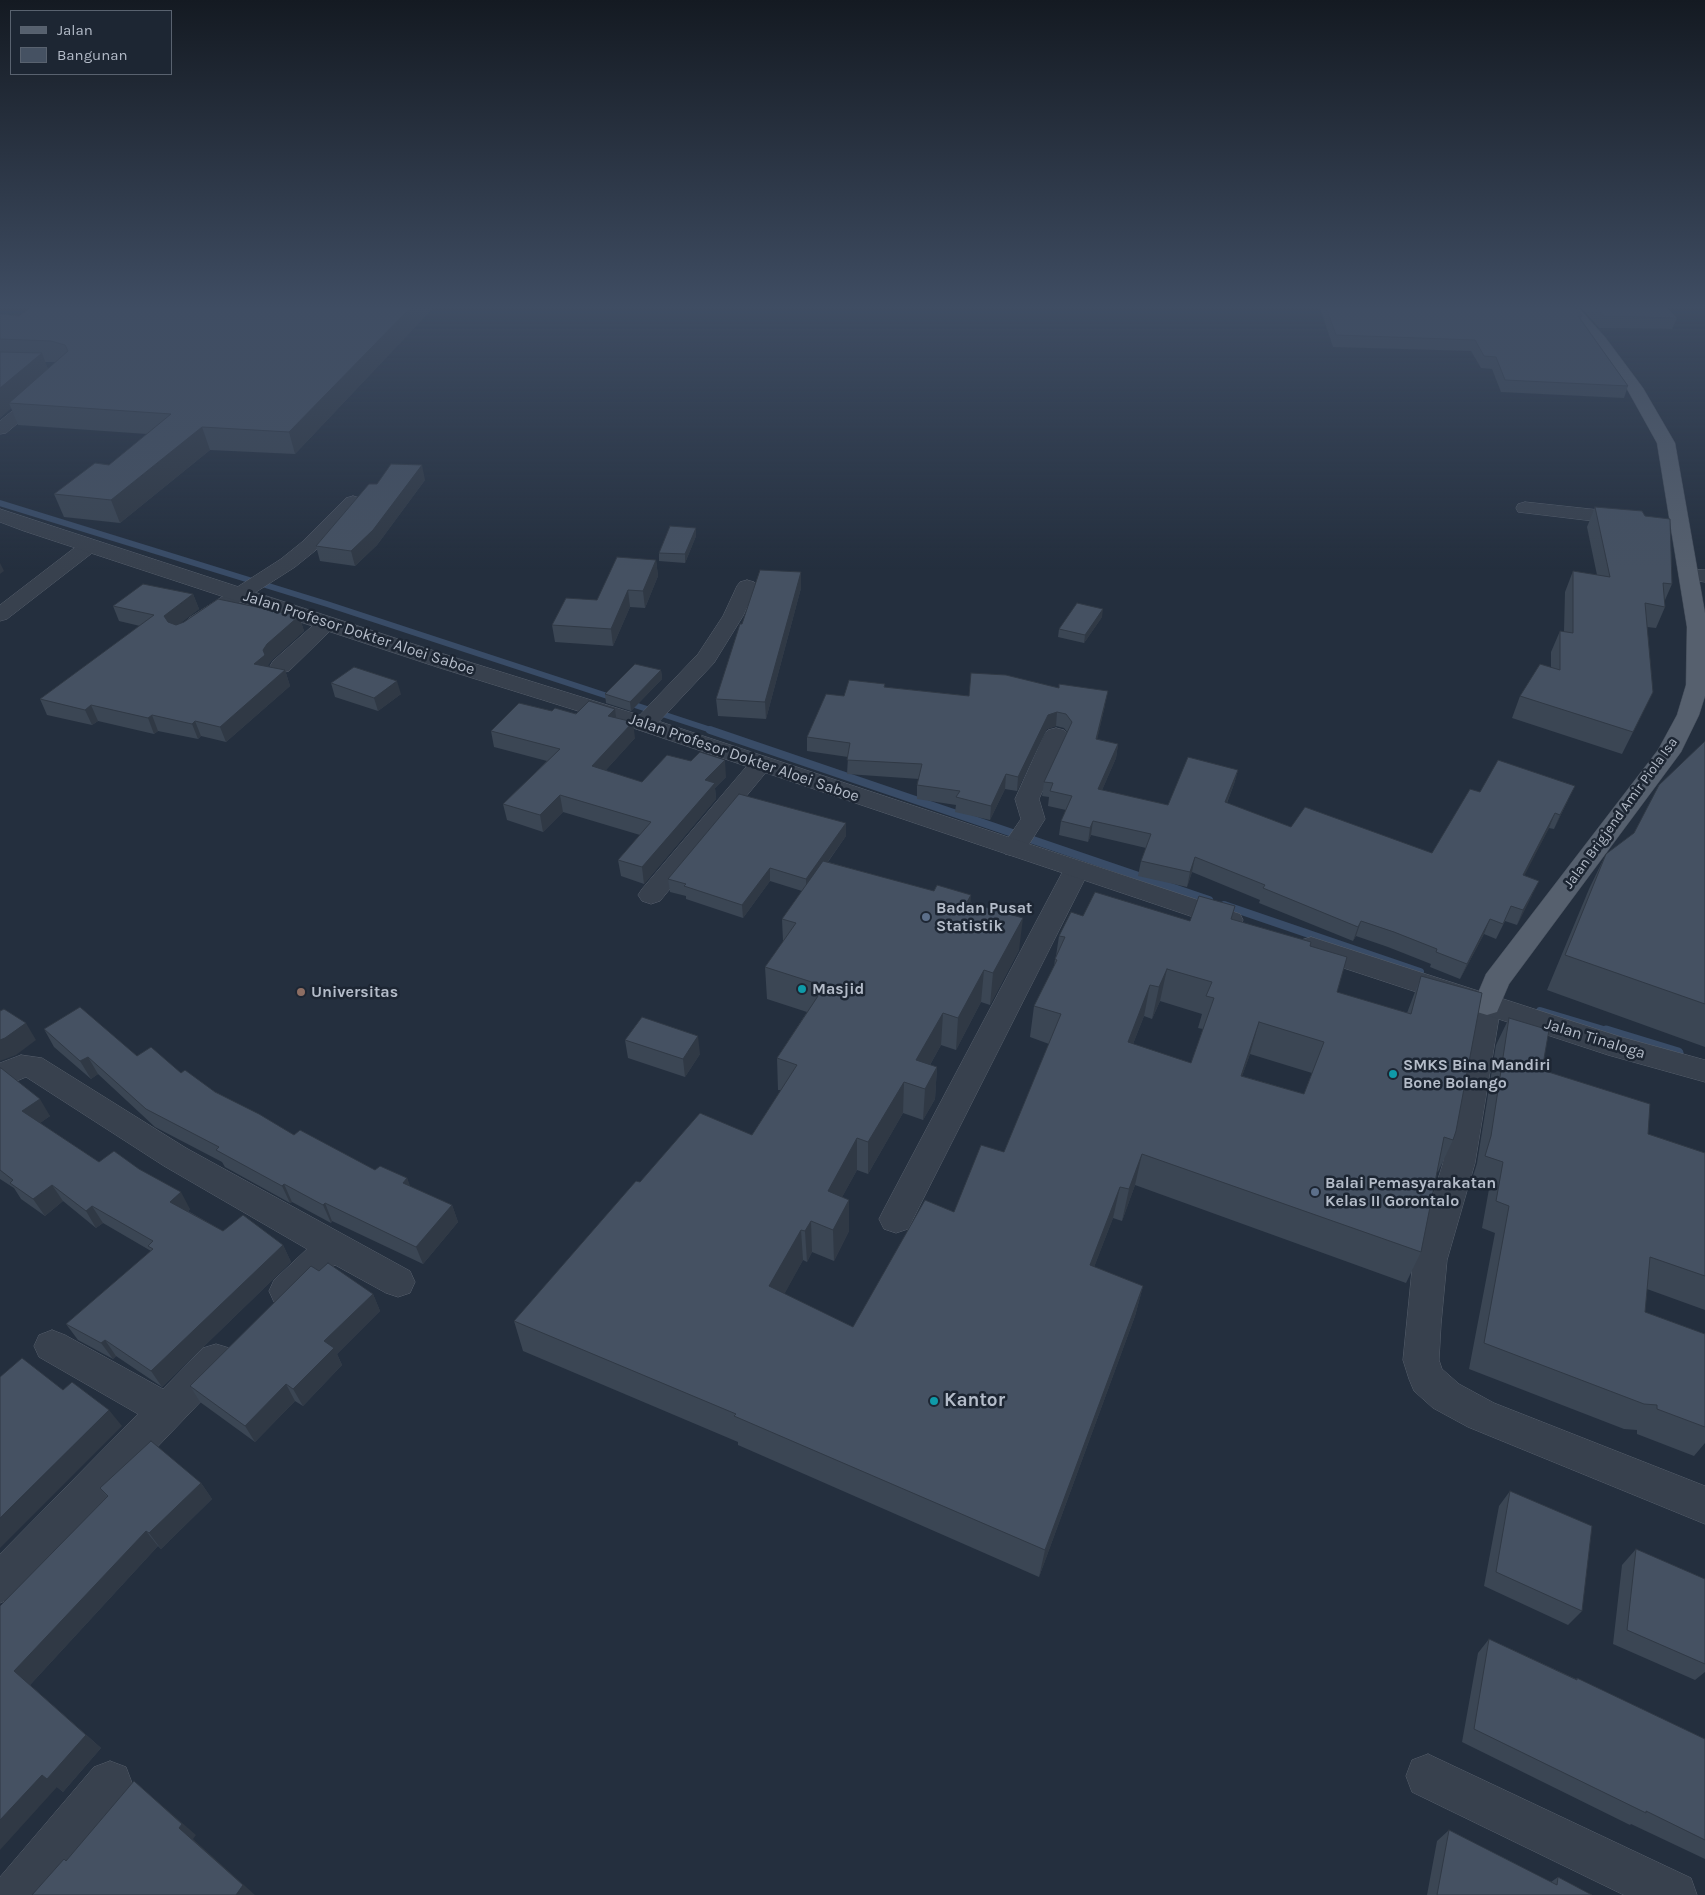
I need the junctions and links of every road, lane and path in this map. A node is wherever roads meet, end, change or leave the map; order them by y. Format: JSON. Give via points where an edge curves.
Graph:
{"nodes":[{"id":1,"x":43,"y":393,"type":"edge"},
{"id":2,"x":1638,"y":393,"type":"edge"},
{"id":3,"x":0,"y":409,"type":"edge"},
{"id":4,"x":24,"y":410,"type":"junction"},
{"id":5,"x":0,"y":429,"type":"edge"},
{"id":6,"x":353,"y":502,"type":"edge"},
{"id":7,"x":1525,"y":508,"type":"dead end"},
{"id":8,"x":0,"y":515,"type":"edge"},
{"id":9,"x":1642,"y":520,"type":"edge"},
{"id":10,"x":89,"y":546,"type":"junction"},
{"id":11,"x":1697,"y":576,"type":"edge"},
{"id":12,"x":747,"y":586,"type":"dead end"},
{"id":13,"x":242,"y":591,"type":"junction"},
{"id":14,"x":0,"y":614,"type":"edge"},
{"id":15,"x":326,"y":624,"type":"junction"},
{"id":16,"x":182,"y":632,"type":"edge"},
{"id":17,"x":1701,"y":649,"type":"edge"},
{"id":18,"x":281,"y":666,"type":"dead end"},
{"id":19,"x":652,"y":716,"type":"junction"},
{"id":20,"x":1056,"y":735,"type":"dead end"},
{"id":21,"x":760,"y":765,"type":"junction"},
{"id":22,"x":1020,"y":839,"type":"junction"},
{"id":23,"x":1077,"y":869,"type":"junction"},
{"id":24,"x":651,"y":895,"type":"dead end"},
{"id":25,"x":1254,"y":928,"type":"edge"},
{"id":26,"x":1291,"y":940,"type":"edge"},
{"id":27,"x":1486,"y":1005,"type":"junction"},
{"id":28,"x":1705,"y":1071,"type":"edge"},
{"id":29,"x":0,"y":1077,"type":"edge"},
{"id":30,"x":896,"y":1219,"type":"dead end"},
{"id":31,"x":332,"y":1246,"type":"junction"},
{"id":32,"x":398,"y":1282,"type":"dead end"},
{"id":33,"x":262,"y":1315,"type":"edge"},
{"id":34,"x":235,"y":1342,"type":"edge"},
{"id":35,"x":52,"y":1346,"type":"dead end"},
{"id":36,"x":165,"y":1410,"type":"junction"},
{"id":37,"x":1705,"y":1505,"type":"edge"},
{"id":38,"x":0,"y":1583,"type":"edge"},
{"id":39,"x":1428,"y":1776,"type":"dead end"},
{"id":40,"x":110,"y":1783,"type":"dead end"},
{"id":41,"x":15,"y":1895,"type":"edge"},
{"id":42,"x":1674,"y":1895,"type":"edge"}],
"edges":[{"from":1,"to":4,"type":"street"},
{"from":2,"to":11,"type":"main road","name":"Jalan Brigjend Amir Piola Isa","via":[[1666,443],[1670,457],[1671,523]]},
{"from":3,"to":4,"type":"street"},
{"from":4,"to":5,"type":"street"},
{"from":6,"to":13,"type":"street","via":[[309,546]]},
{"from":7,"to":9,"type":"street"},
{"from":8,"to":10,"type":"street","name":"Jalan Profesor Dokter Aloei Saboe"},
{"from":10,"to":13,"type":"street","name":"Jalan Profesor Dokter Aloei Saboe"},
{"from":10,"to":14,"type":"street"},
{"from":11,"to":17,"type":"main road","name":"Jalan Brigjend Amir Piola Isa"},
{"from":12,"to":19,"type":"street","via":[[733,616],[706,658]]},
{"from":13,"to":15,"type":"street","name":"Jalan Profesor Dokter Aloei Saboe"},
{"from":13,"to":16,"type":"street"},
{"from":15,"to":18,"type":"street"},
{"from":15,"to":19,"type":"street","name":"Jalan Profesor Dokter Aloei Saboe"},
{"from":17,"to":27,"type":"main road","name":"Jalan Brigjend Amir Piola Isa","via":[[1698,685],[1688,715],[1669,752],[1496,981]]},
{"from":19,"to":21,"type":"street","name":"Jalan Profesor Dokter Aloei Saboe"},
{"from":20,"to":22,"type":"street","via":[[1027,799],[1033,818]]},
{"from":21,"to":22,"type":"street","name":"Jalan Profesor Dokter Aloei Saboe"},
{"from":21,"to":24,"type":"street"},
{"from":22,"to":23,"type":"street","name":"Jalan Profesor Dokter Aloei Saboe"},
{"from":23,"to":25,"type":"street","name":"Jalan Profesor Dokter Aloei Saboe"},
{"from":23,"to":30,"type":"street"},
{"from":26,"to":27,"type":"street"},
{"from":27,"to":28,"type":"street","name":"Jalan Tinaloga"},
{"from":27,"to":37,"type":"street","via":[[1459,1164],[1430,1260],[1422,1360],[1427,1379],[1446,1396],[1481,1415]]},
{"from":29,"to":31,"type":"street","via":[[21,1066],[31,1066],[174,1157]]},
{"from":31,"to":32,"type":"street"},
{"from":31,"to":33,"type":"street"},
{"from":34,"to":36,"type":"street"},
{"from":35,"to":36,"type":"street"},
{"from":36,"to":38,"type":"street"},
{"from":39,"to":42,"type":"street"},
{"from":40,"to":41,"type":"street"}]}
